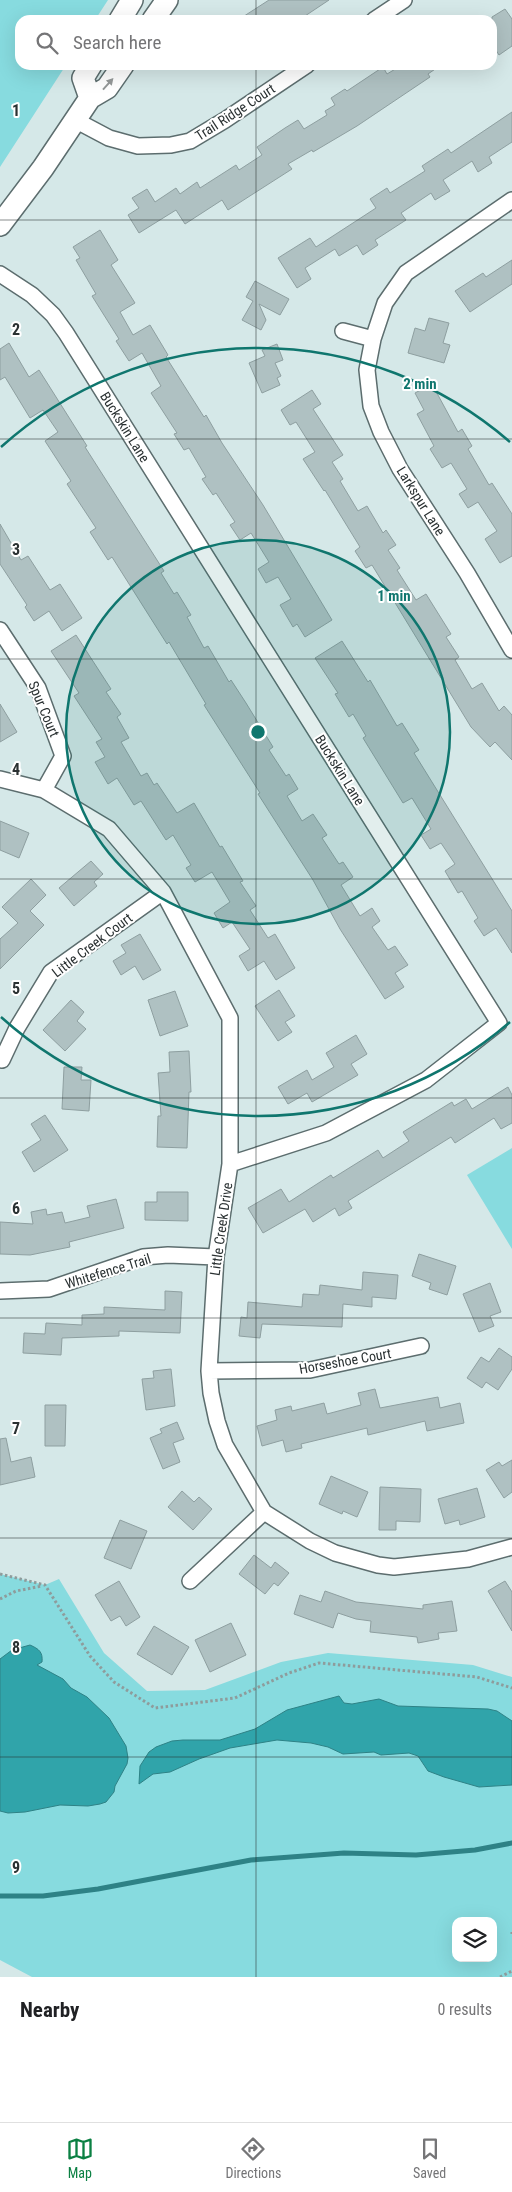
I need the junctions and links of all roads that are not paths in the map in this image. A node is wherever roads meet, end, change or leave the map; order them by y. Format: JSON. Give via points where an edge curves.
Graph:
{"nodes":[{"id":1,"x":132,"y":0,"type":"edge"},
{"id":2,"x":167,"y":0,"type":"edge"},
{"id":3,"x":404,"y":0,"type":"edge"},
{"id":4,"x":123,"y":15,"type":"edge"},
{"id":5,"x":156,"y":15,"type":"edge"},
{"id":6,"x":382,"y":15,"type":"edge"},
{"id":7,"x":89,"y":70,"type":"edge"},
{"id":8,"x":120,"y":70,"type":"edge"},
{"id":9,"x":300,"y":70,"type":"edge"},
{"id":10,"x":90,"y":98,"type":"junction"},
{"id":11,"x":74,"y":120,"type":"junction"},
{"id":12,"x":512,"y":200,"type":"edge"},
{"id":13,"x":0,"y":225,"type":"edge"},
{"id":14,"x":0,"y":274,"type":"edge"},
{"id":15,"x":343,"y":331,"type":"dead end"},
{"id":16,"x":373,"y":340,"type":"junction"},
{"id":17,"x":0,"y":630,"type":"edge"},
{"id":18,"x":512,"y":650,"type":"edge"},
{"id":19,"x":0,"y":779,"type":"edge"},
{"id":20,"x":44,"y":790,"type":"junction"},
{"id":21,"x":163,"y":892,"type":"junction"},
{"id":22,"x":2,"y":1060,"type":"dead end"},
{"id":23,"x":230,"y":1164,"type":"junction"},
{"id":24,"x":216,"y":1257,"type":"junction"},
{"id":25,"x":0,"y":1291,"type":"edge"},
{"id":26,"x":421,"y":1346,"type":"dead end"},
{"id":27,"x":209,"y":1371,"type":"junction"},
{"id":28,"x":264,"y":1512,"type":"junction"},
{"id":29,"x":512,"y":1548,"type":"edge"},
{"id":30,"x":190,"y":1581,"type":"dead end"}],
"edges":[{"from":1,"to":4,"type":"main road"},
{"from":2,"to":5,"type":"main road"},
{"from":3,"to":6,"type":"street"},
{"from":7,"to":10,"type":"main road","via":[[83,78]]},
{"from":10,"to":8,"type":"main road","one_way":true,"via":[[108,88]]},
{"from":9,"to":11,"type":"street","name":"Trail Ridge Court","via":[[207,132],[181,143],[154,146],[124,143]]},
{"from":10,"to":11,"type":"main road"},
{"from":11,"to":13,"type":"main road"},
{"from":12,"to":16,"type":"street","name":"Larkspur Lane","via":[[406,273],[385,303]]},
{"from":14,"to":23,"type":"street","name":"Buckskin Lane","via":[[32,295],[53,314],[66,333],[499,1023],[426,1080],[326,1134]]},
{"from":15,"to":16,"type":"street"},
{"from":16,"to":18,"type":"street","name":"Larkspur Lane","via":[[367,370],[372,406],[381,432],[400,469]]},
{"from":17,"to":20,"type":"street","name":"Spur Court","via":[[38,688],[63,756]]},
{"from":19,"to":20,"type":"street","name":"Little Creek Drive"},
{"from":20,"to":21,"type":"street","name":"Little Creek Drive","via":[[109,829]]},
{"from":21,"to":22,"type":"street","name":"Little Creek Court","via":[[51,972]]},
{"from":21,"to":23,"type":"street","name":"Little Creek Drive","via":[[230,1018]]},
{"from":23,"to":24,"type":"street","name":"Little Creek Drive"},
{"from":24,"to":25,"type":"street","name":"Whitefence Trail","via":[[143,1257],[49,1288]]},
{"from":24,"to":27,"type":"street","name":"Little Creek Drive"},
{"from":26,"to":27,"type":"street","name":"Horseshoe Court","via":[[310,1370]]},
{"from":27,"to":28,"type":"street","name":"Little Creek Drive","via":[[217,1421],[225,1445]]},
{"from":28,"to":29,"type":"street","name":"Little Creek Drive","via":[[335,1553],[378,1565],[394,1567],[468,1560]]},
{"from":28,"to":30,"type":"street"}]}
